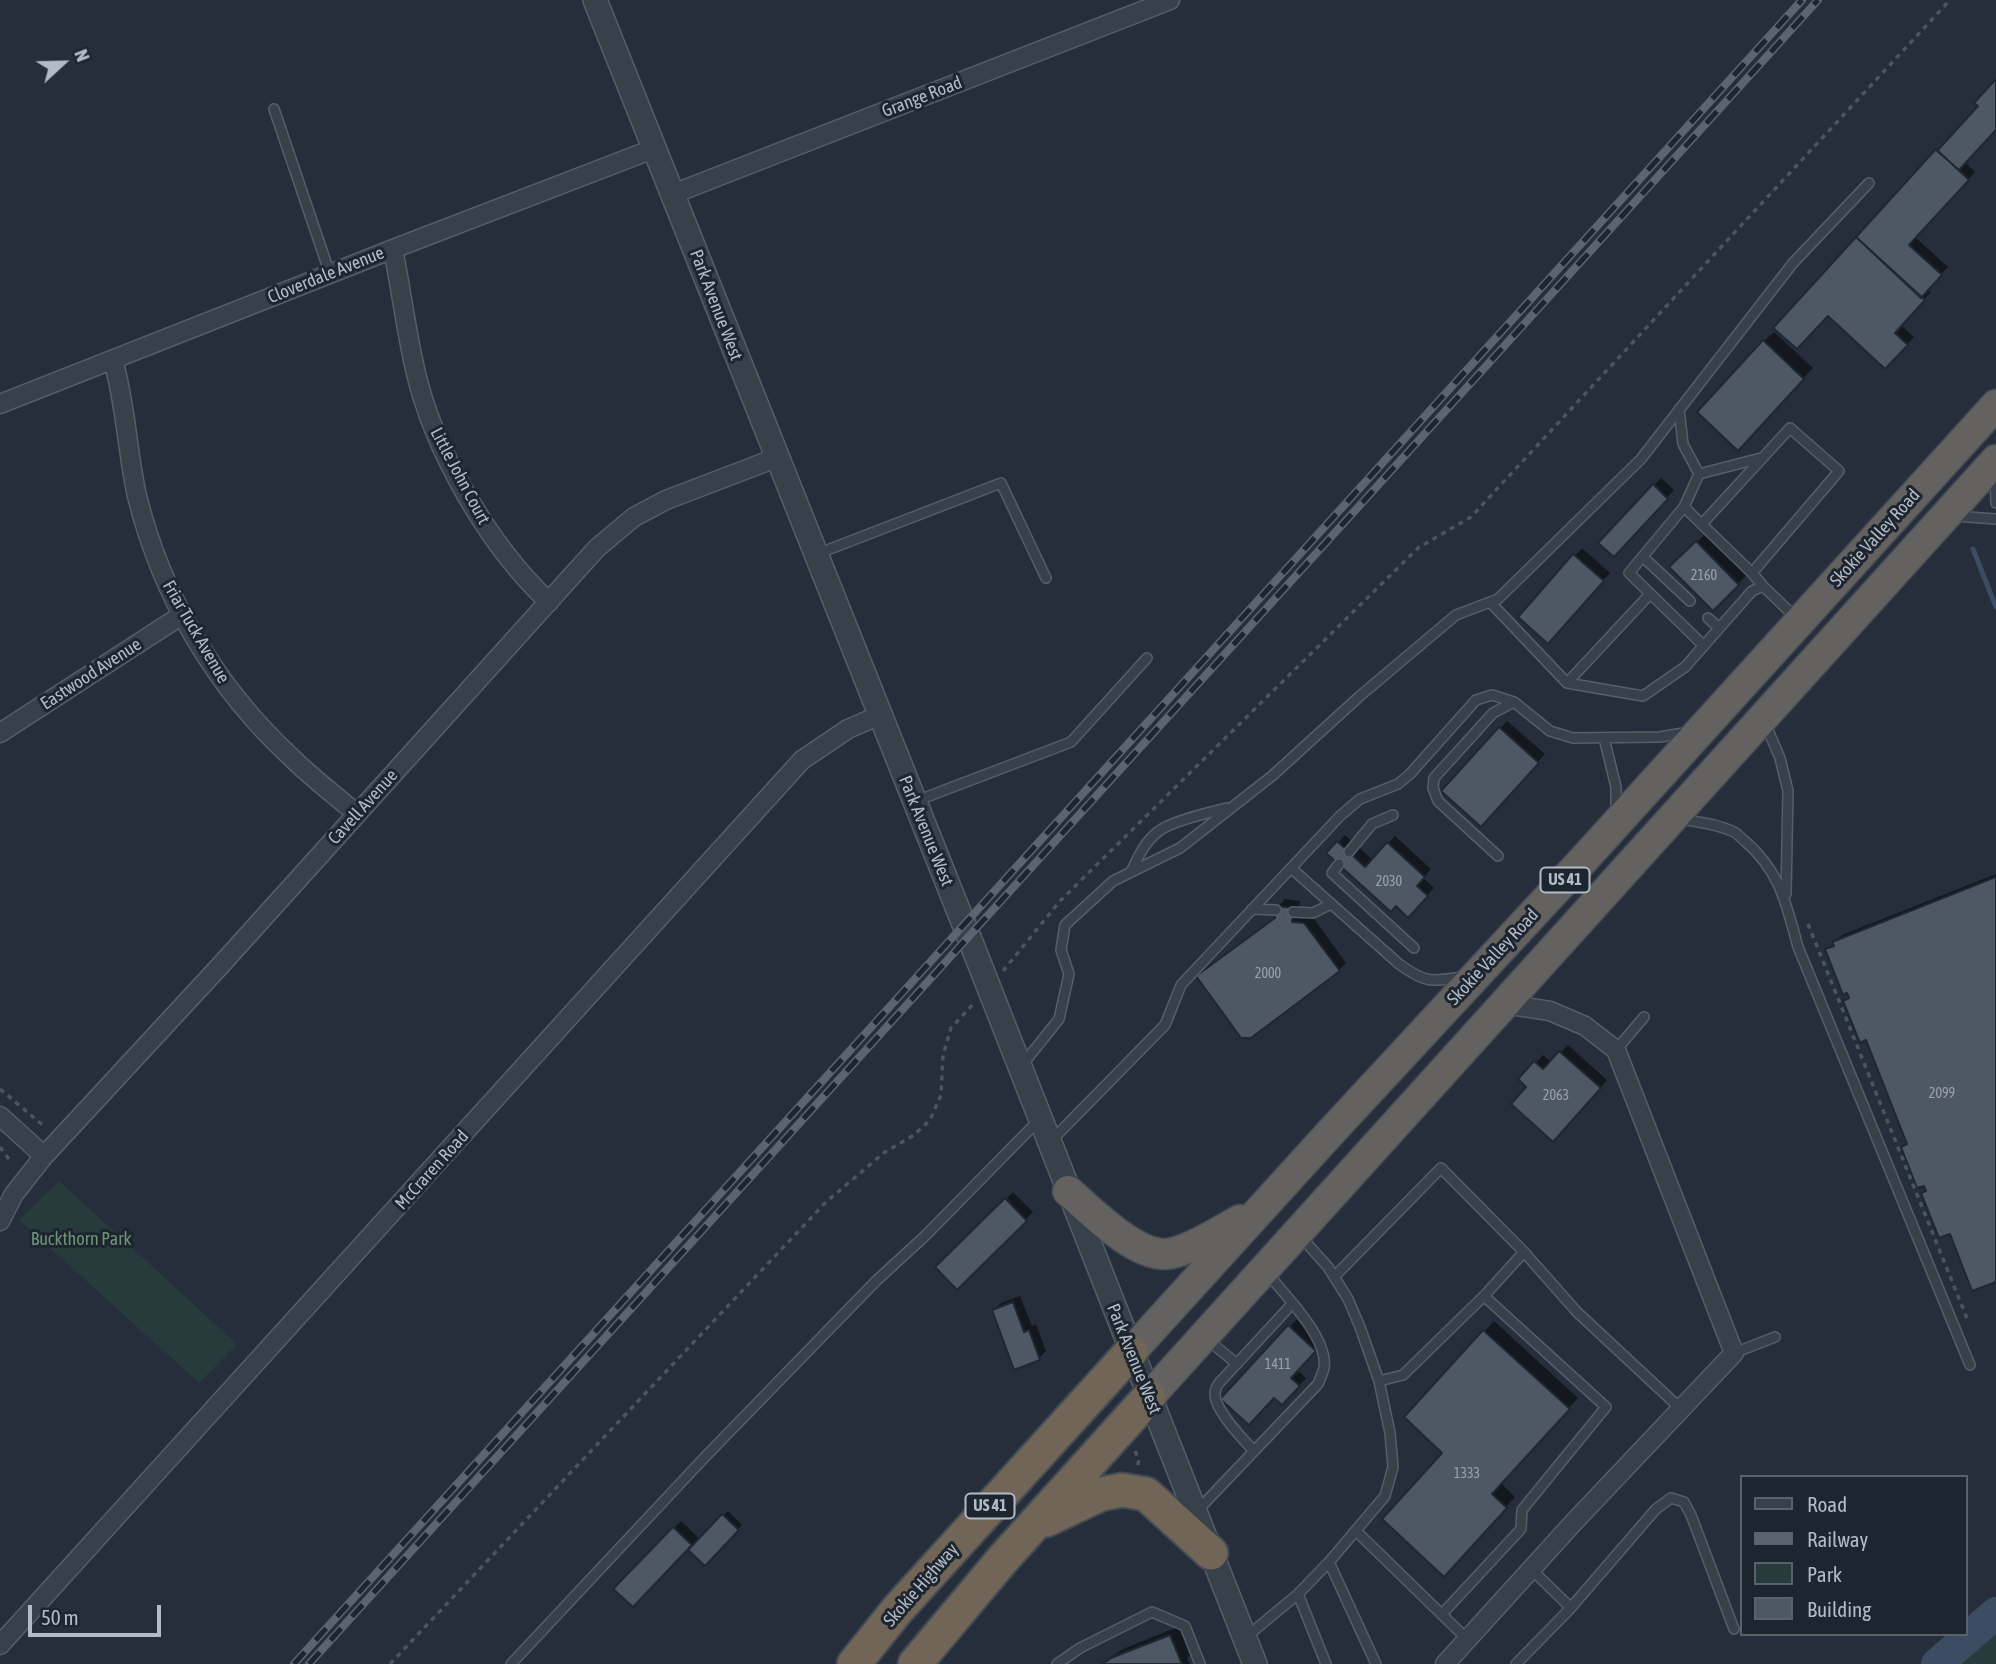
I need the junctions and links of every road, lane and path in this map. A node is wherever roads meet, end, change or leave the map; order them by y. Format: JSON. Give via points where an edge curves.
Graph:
{"nodes":[{"id":1,"x":595,"y":0,"type":"edge"},
{"id":2,"x":1170,"y":0,"type":"edge"},
{"id":3,"x":274,"y":109,"type":"dead end"},
{"id":4,"x":653,"y":149,"type":"junction"},
{"id":5,"x":1869,"y":183,"type":"dead end"},
{"id":6,"x":673,"y":194,"type":"junction"},
{"id":7,"x":393,"y":249,"type":"junction"},
{"id":8,"x":330,"y":274,"type":"junction"},
{"id":9,"x":113,"y":360,"type":"junction"},
{"id":10,"x":0,"y":404,"type":"edge"},
{"id":11,"x":1996,"y":405,"type":"edge"},
{"id":12,"x":1679,"y":409,"type":"junction"},
{"id":13,"x":776,"y":458,"type":"junction"},
{"id":14,"x":1762,"y":458,"type":"junction"},
{"id":15,"x":1996,"y":461,"type":"edge"},
{"id":16,"x":1699,"y":474,"type":"junction"},
{"id":17,"x":1996,"y":503,"type":"edge"},
{"id":18,"x":1684,"y":507,"type":"junction"},
{"id":19,"x":1943,"y":519,"type":"junction"},
{"id":20,"x":1996,"y":519,"type":"edge"},
{"id":21,"x":1702,"y":524,"type":"junction"},
{"id":22,"x":815,"y":554,"type":"junction"},
{"id":23,"x":1643,"y":557,"type":"junction"},
{"id":24,"x":1752,"y":573,"type":"junction"},
{"id":25,"x":1046,"y":578,"type":"dead end"},
{"id":26,"x":1763,"y":586,"type":"junction"},
{"id":27,"x":1650,"y":594,"type":"junction"},
{"id":28,"x":1690,"y":601,"type":"dead end"},
{"id":29,"x":549,"y":602,"type":"junction"},
{"id":30,"x":1490,"y":602,"type":"junction"},
{"id":31,"x":181,"y":615,"type":"junction"},
{"id":32,"x":1708,"y":618,"type":"dead end"},
{"id":33,"x":1800,"y":621,"type":"junction"},
{"id":34,"x":1719,"y":628,"type":"junction"},
{"id":35,"x":1703,"y":646,"type":"junction"},
{"id":36,"x":1146,"y":657,"type":"dead end"},
{"id":37,"x":1567,"y":683,"type":"junction"},
{"id":38,"x":1514,"y":702,"type":"junction"},
{"id":39,"x":880,"y":715,"type":"junction"},
{"id":40,"x":1763,"y":718,"type":"junction"},
{"id":41,"x":1701,"y":730,"type":"junction"},
{"id":42,"x":0,"y":733,"type":"edge"},
{"id":43,"x":1604,"y":738,"type":"junction"},
{"id":44,"x":914,"y":802,"type":"junction"},
{"id":45,"x":1232,"y":807,"type":"junction"},
{"id":46,"x":357,"y":814,"type":"junction"},
{"id":47,"x":1393,"y":815,"type":"dead end"},
{"id":48,"x":1672,"y":818,"type":"junction"},
{"id":49,"x":1617,"y":823,"type":"junction"},
{"id":50,"x":1349,"y":852,"type":"dead end"},
{"id":51,"x":1498,"y":856,"type":"dead end"},
{"id":52,"x":1339,"y":864,"type":"dead end"},
{"id":53,"x":1291,"y":868,"type":"junction"},
{"id":54,"x":1131,"y":872,"type":"junction"},
{"id":55,"x":1786,"y":902,"type":"junction"},
{"id":56,"x":1331,"y":904,"type":"junction"},
{"id":57,"x":1252,"y":909,"type":"junction"},
{"id":58,"x":1276,"y":910,"type":"dead end"},
{"id":59,"x":1293,"y":912,"type":"dead end"},
{"id":60,"x":1808,"y":924,"type":"dead end"},
{"id":61,"x":1414,"y":948,"type":"dead end"},
{"id":62,"x":1477,"y":974,"type":"junction"},
{"id":63,"x":1505,"y":1004,"type":"junction"},
{"id":64,"x":1643,"y":1017,"type":"dead end"},
{"id":65,"x":1616,"y":1050,"type":"junction"},
{"id":66,"x":1020,"y":1068,"type":"junction"},
{"id":67,"x":0,"y":1089,"type":"edge"},
{"id":68,"x":0,"y":1116,"type":"edge"},
{"id":69,"x":1040,"y":1119,"type":"junction"},
{"id":70,"x":45,"y":1127,"type":"dead end"},
{"id":71,"x":1049,"y":1143,"type":"junction"},
{"id":72,"x":0,"y":1147,"type":"edge"},
{"id":73,"x":44,"y":1156,"type":"junction"},
{"id":74,"x":12,"y":1163,"type":"dead end"},
{"id":75,"x":1068,"y":1191,"type":"junction"},
{"id":76,"x":1259,"y":1210,"type":"junction"},
{"id":77,"x":0,"y":1222,"type":"edge"},
{"id":78,"x":1297,"y":1233,"type":"junction"},
{"id":79,"x":1524,"y":1252,"type":"junction"},
{"id":80,"x":1264,"y":1270,"type":"junction"},
{"id":81,"x":1334,"y":1276,"type":"junction"},
{"id":82,"x":1484,"y":1296,"type":"junction"},
{"id":83,"x":1292,"y":1304,"type":"junction"},
{"id":84,"x":1969,"y":1322,"type":"dead end"},
{"id":85,"x":1204,"y":1336,"type":"junction"},
{"id":86,"x":1774,"y":1337,"type":"dead end"},
{"id":87,"x":1131,"y":1352,"type":"junction"},
{"id":88,"x":1734,"y":1353,"type":"junction"},
{"id":89,"x":1237,"y":1364,"type":"junction"},
{"id":90,"x":1970,"y":1365,"type":"dead end"},
{"id":91,"x":1379,"y":1381,"type":"junction"},
{"id":92,"x":1149,"y":1397,"type":"junction"},
{"id":93,"x":1681,"y":1409,"type":"junction"},
{"id":94,"x":1134,"y":1450,"type":"dead end"},
{"id":95,"x":1254,"y":1451,"type":"junction"},
{"id":96,"x":1137,"y":1469,"type":"dead end"},
{"id":97,"x":1195,"y":1513,"type":"junction"},
{"id":98,"x":1031,"y":1528,"type":"junction"},
{"id":99,"x":1356,"y":1531,"type":"junction"},
{"id":100,"x":1211,"y":1553,"type":"junction"},
{"id":101,"x":1329,"y":1562,"type":"junction"},
{"id":102,"x":1531,"y":1569,"type":"junction"},
{"id":103,"x":1298,"y":1594,"type":"junction"},
{"id":104,"x":1568,"y":1611,"type":"junction"},
{"id":105,"x":1442,"y":1614,"type":"junction"},
{"id":106,"x":1734,"y":1629,"type":"dead end"},
{"id":107,"x":1245,"y":1638,"type":"junction"},
{"id":108,"x":1467,"y":1639,"type":"junction"},
{"id":109,"x":0,"y":1645,"type":"edge"},
{"id":110,"x":511,"y":1664,"type":"edge"},
{"id":111,"x":854,"y":1664,"type":"edge"},
{"id":112,"x":915,"y":1664,"type":"edge"},
{"id":113,"x":1057,"y":1664,"type":"edge"},
{"id":114,"x":1200,"y":1664,"type":"edge"},
{"id":115,"x":1255,"y":1664,"type":"edge"},
{"id":116,"x":1326,"y":1664,"type":"edge"},
{"id":117,"x":1376,"y":1664,"type":"edge"},
{"id":118,"x":1445,"y":1664,"type":"edge"},
{"id":119,"x":1516,"y":1664,"type":"edge"}],
"edges":[{"from":1,"to":4,"type":"street","name":"Park Avenue West"},
{"from":2,"to":6,"type":"street","name":"Grange Road"},
{"from":3,"to":8,"type":"lane"},
{"from":4,"to":6,"type":"street","name":"Park Avenue West"},
{"from":4,"to":7,"type":"street","name":"Cloverdale Avenue"},
{"from":5,"to":12,"type":"lane","via":[[1793,264]]},
{"from":6,"to":13,"type":"street","name":"Park Avenue West"},
{"from":7,"to":8,"type":"street","name":"Cloverdale Avenue"},
{"from":7,"to":29,"type":"street","name":"Little John Court","via":[[415,369],[438,440],[491,533]]},
{"from":8,"to":9,"type":"street","name":"Cloverdale Avenue"},
{"from":9,"to":10,"type":"street","name":"Cloverdale Avenue"},
{"from":9,"to":31,"type":"street","name":"Friar Tuck Avenue","via":[[137,495],[163,578]]},
{"from":11,"to":33,"type":"highway","name":"Skokie Valley Road","number":"US 41"},
{"from":12,"to":16,"type":"lane","via":[[1683,444]]},
{"from":12,"to":30,"type":"lane","via":[[1641,459]]},
{"from":13,"to":22,"type":"street","name":"Park Avenue West"},
{"from":13,"to":29,"type":"street","name":"Cavell Avenue","via":[[634,517],[597,548]]},
{"from":14,"to":16,"type":"lane"},
{"from":14,"to":21,"type":"lane"},
{"from":14,"to":24,"type":"lane","via":[[1790,428],[1839,471]]},
{"from":15,"to":17,"type":"lane"},
{"from":15,"to":19,"type":"highway","number":"US 41"},
{"from":16,"to":18,"type":"lane"},
{"from":18,"to":21,"type":"lane"},
{"from":18,"to":23,"type":"lane"},
{"from":19,"to":20,"type":"lane"},
{"from":19,"to":40,"type":"highway","number":"US 41"},
{"from":21,"to":24,"type":"lane"},
{"from":22,"to":25,"type":"lane","via":[[1002,483]]},
{"from":22,"to":39,"type":"street","name":"Park Avenue West"},
{"from":23,"to":27,"type":"lane","via":[[1629,573]]},
{"from":23,"to":28,"type":"lane"},
{"from":24,"to":26,"type":"lane"},
{"from":26,"to":33,"type":"lane"},
{"from":26,"to":34,"type":"lane","via":[[1752,591]]},
{"from":27,"to":35,"type":"lane"},
{"from":27,"to":37,"type":"lane"},
{"from":29,"to":46,"type":"street","name":"Cavell Avenue"},
{"from":30,"to":37,"type":"lane"},
{"from":30,"to":45,"type":"lane","via":[[1456,615]]},
{"from":31,"to":42,"type":"street","name":"Eastwood Avenue"},
{"from":31,"to":46,"type":"street","name":"Friar Tuck Avenue","via":[[246,711]]},
{"from":32,"to":34,"type":"lane"},
{"from":33,"to":41,"type":"highway","name":"Skokie Valley Road","number":"US 41"},
{"from":34,"to":35,"type":"lane"},
{"from":35,"to":37,"type":"lane","via":[[1685,667],[1643,696]]},
{"from":36,"to":44,"type":"lane","via":[[1071,742]]},
{"from":38,"to":43,"type":"lane","via":[[1550,731],[1573,738]]},
{"from":38,"to":51,"type":"lane","via":[[1493,713],[1434,778],[1438,801]]},
{"from":38,"to":53,"type":"lane","via":[[1492,695],[1476,700],[1410,774],[1398,784],[1360,799]]},
{"from":39,"to":44,"type":"street","name":"Park Avenue West"},
{"from":39,"to":109,"type":"street","name":"McCraren Road","via":[[848,729],[802,760]]},
{"from":40,"to":48,"type":"highway","number":"US 41"},
{"from":40,"to":55,"type":"lane","via":[[1788,791]]},
{"from":41,"to":43,"type":"lane","via":[[1660,737]]},
{"from":41,"to":49,"type":"highway","name":"Skokie Valley Road","number":"US 41"},
{"from":43,"to":49,"type":"lane","via":[[1616,787]]},
{"from":44,"to":66,"type":"street","name":"Park Avenue West"},
{"from":45,"to":54,"type":"lane","via":[[1180,848]]},
{"from":45,"to":54,"type":"lane","via":[[1160,830],[1141,850]]},
{"from":46,"to":73,"type":"street","name":"Cavell Avenue"},
{"from":47,"to":50,"type":"lane","via":[[1372,824]]},
{"from":48,"to":55,"type":"lane","via":[[1706,822],[1734,832],[1774,872]]},
{"from":48,"to":63,"type":"highway","number":"US 41"},
{"from":49,"to":62,"type":"highway","name":"Skokie Valley Road","number":"US 41"},
{"from":52,"to":61,"type":"lane","via":[[1332,873]]},
{"from":53,"to":56,"type":"lane"},
{"from":53,"to":57,"type":"lane"},
{"from":54,"to":66,"type":"lane","via":[[1113,881],[1065,925],[1062,950],[1069,974],[1059,1019]]},
{"from":55,"to":90,"type":"lane","via":[[1798,947]]},
{"from":56,"to":59,"type":"lane","via":[[1313,914]]},
{"from":56,"to":62,"type":"lane","via":[[1416,976],[1435,982]]},
{"from":57,"to":58,"type":"lane"},
{"from":57,"to":71,"type":"lane","via":[[1181,985],[1165,1025]]},
{"from":60,"to":84,"type":"path"},
{"from":62,"to":76,"type":"highway","name":"Skokie Valley Road","number":"US 41"},
{"from":63,"to":65,"type":"street","via":[[1550,1011],[1585,1026]]},
{"from":63,"to":78,"type":"highway","number":"US 41"},
{"from":64,"to":65,"type":"lane"},
{"from":65,"to":88,"type":"street"},
{"from":66,"to":69,"type":"street","name":"Park Avenue West"},
{"from":67,"to":70,"type":"path"},
{"from":68,"to":73,"type":"street"},
{"from":69,"to":71,"type":"street","name":"Park Avenue West"},
{"from":69,"to":110,"type":"lane","via":[[876,1281]]},
{"from":71,"to":75,"type":"street","name":"Park Avenue West"},
{"from":72,"to":74,"type":"path"},
{"from":73,"to":77,"type":"street","name":"Cavell Avenue","via":[[14,1194]]},
{"from":75,"to":76,"type":"highway","via":[[1135,1246],[1168,1255]]},
{"from":75,"to":87,"type":"street","name":"Park Avenue West"},
{"from":76,"to":87,"type":"highway","name":"Skokie Valley Road","number":"US 41"},
{"from":78,"to":80,"type":"highway","number":"US 41"},
{"from":78,"to":81,"type":"lane"},
{"from":79,"to":81,"type":"lane","via":[[1441,1168]]},
{"from":79,"to":82,"type":"lane"},
{"from":79,"to":93,"type":"lane","via":[[1577,1312]]},
{"from":80,"to":83,"type":"lane"},
{"from":80,"to":85,"type":"highway","number":"US 41"},
{"from":81,"to":91,"type":"lane","via":[[1348,1299]]},
{"from":82,"to":91,"type":"lane","via":[[1403,1375]]},
{"from":82,"to":105,"type":"lane","via":[[1606,1407],[1522,1510],[1521,1529]]},
{"from":83,"to":89,"type":"lane"},
{"from":83,"to":95,"type":"lane","via":[[1317,1337],[1324,1368],[1318,1384]]},
{"from":85,"to":89,"type":"lane"},
{"from":85,"to":92,"type":"highway","number":"US 41"},
{"from":86,"to":88,"type":"lane"},
{"from":87,"to":92,"type":"street","name":"Park Avenue West"},
{"from":87,"to":111,"type":"highway","name":"Skokie Highway","number":"US 41","via":[[907,1598]]},
{"from":88,"to":93,"type":"street"},
{"from":89,"to":95,"type":"lane","via":[[1219,1382],[1216,1401]]},
{"from":91,"to":99,"type":"lane","via":[[1393,1467],[1385,1496]]},
{"from":92,"to":97,"type":"street","name":"Park Avenue West"},
{"from":92,"to":98,"type":"highway","number":"US 41"},
{"from":93,"to":102,"type":"street"},
{"from":94,"to":96,"type":"path"},
{"from":95,"to":97,"type":"lane"},
{"from":97,"to":100,"type":"street","name":"Park Avenue West"},
{"from":98,"to":100,"type":"highway","via":[[1101,1494],[1122,1490],[1146,1494]]},
{"from":98,"to":112,"type":"highway","number":"US 41"},
{"from":99,"to":101,"type":"lane"},
{"from":99,"to":105,"type":"lane"},
{"from":100,"to":107,"type":"street","name":"Park Avenue West"},
{"from":101,"to":103,"type":"lane"},
{"from":101,"to":117,"type":"lane"},
{"from":102,"to":104,"type":"lane"},
{"from":102,"to":108,"type":"street"},
{"from":103,"to":107,"type":"lane"},
{"from":103,"to":116,"type":"lane"},
{"from":104,"to":106,"type":"lane","via":[[1656,1509],[1671,1498],[1684,1502],[1691,1515]]},
{"from":104,"to":119,"type":"lane"},
{"from":105,"to":108,"type":"lane"},
{"from":107,"to":115,"type":"street","name":"Park Avenue West"},
{"from":108,"to":118,"type":"street"},
{"from":113,"to":114,"type":"lane","via":[[1152,1612],[1185,1626]]}]}
